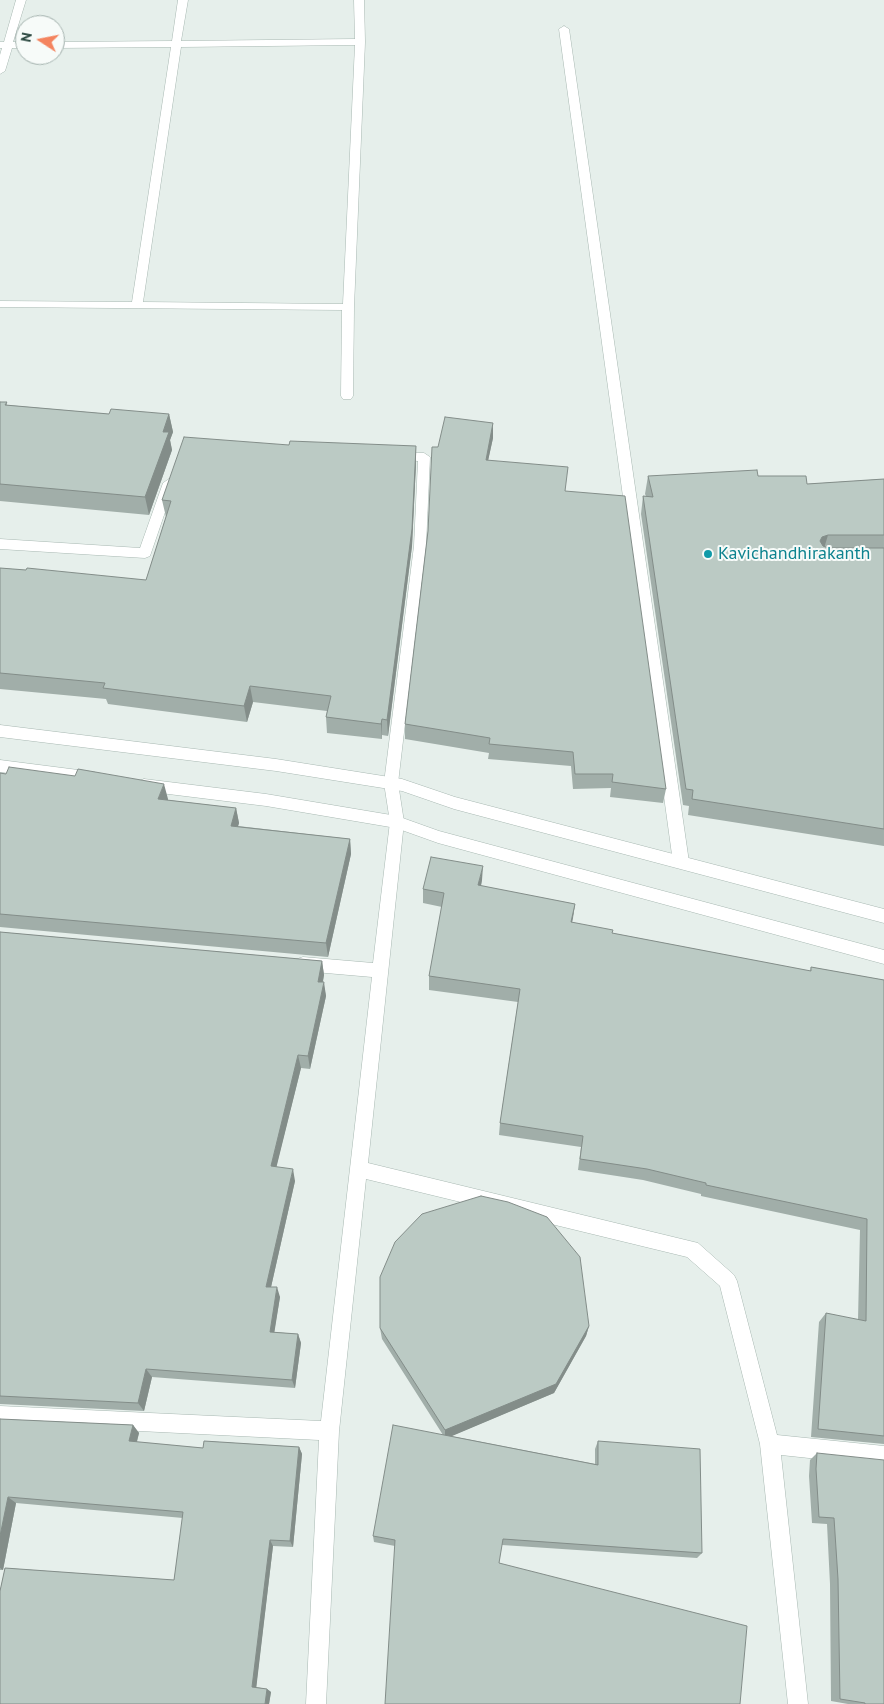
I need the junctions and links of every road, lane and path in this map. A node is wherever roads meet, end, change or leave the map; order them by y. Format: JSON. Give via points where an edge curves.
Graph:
{"nodes":[{"id":1,"x":21,"y":0,"type":"edge"},
{"id":2,"x":183,"y":0,"type":"edge"},
{"id":3,"x":360,"y":0,"type":"edge"},
{"id":4,"x":564,"y":29,"type":"dead end"},
{"id":5,"x":360,"y":42,"type":"junction"},
{"id":6,"x":175,"y":43,"type":"junction"},
{"id":7,"x":4,"y":45,"type":"edge"},
{"id":8,"x":65,"y":45,"type":"edge"},
{"id":9,"x":0,"y":71,"type":"edge"},
{"id":10,"x":0,"y":304,"type":"edge"},
{"id":11,"x":137,"y":306,"type":"junction"},
{"id":12,"x":348,"y":307,"type":"junction"},
{"id":13,"x":347,"y":396,"type":"dead end"},
{"id":14,"x":385,"y":455,"type":"edge"},
{"id":15,"x":172,"y":474,"type":"edge"},
{"id":16,"x":0,"y":544,"type":"edge"},
{"id":17,"x":0,"y":731,"type":"edge"},
{"id":18,"x":0,"y":766,"type":"edge"},
{"id":19,"x":108,"y":780,"type":"edge"},
{"id":20,"x":128,"y":782,"type":"edge"},
{"id":21,"x":391,"y":783,"type":"junction"},
{"id":22,"x":397,"y":822,"type":"junction"},
{"id":23,"x":681,"y":862,"type":"junction"},
{"id":24,"x":884,"y":916,"type":"edge"},
{"id":25,"x":884,"y":957,"type":"edge"},
{"id":26,"x":284,"y":962,"type":"edge"},
{"id":27,"x":380,"y":971,"type":"junction"},
{"id":28,"x":358,"y":1169,"type":"junction"},
{"id":29,"x":0,"y":1415,"type":"edge"},
{"id":30,"x":329,"y":1431,"type":"junction"},
{"id":31,"x":770,"y":1444,"type":"junction"},
{"id":32,"x":884,"y":1456,"type":"edge"},
{"id":33,"x":316,"y":1704,"type":"edge"},
{"id":34,"x":798,"y":1704,"type":"edge"}],
"edges":[{"from":1,"to":7,"type":"street"},
{"from":2,"to":6,"type":"street"},
{"from":3,"to":5,"type":"street"},
{"from":4,"to":23,"type":"street"},
{"from":5,"to":6,"type":"street"},
{"from":5,"to":12,"type":"street"},
{"from":6,"to":8,"type":"street"},
{"from":6,"to":11,"type":"street"},
{"from":7,"to":9,"type":"street"},
{"from":10,"to":11,"type":"street"},
{"from":11,"to":12,"type":"street"},
{"from":12,"to":13,"type":"street"},
{"from":14,"to":21,"type":"street","via":[[424,456],[420,546]]},
{"from":15,"to":16,"type":"street","via":[[146,553]]},
{"from":17,"to":21,"type":"street","via":[[276,765]]},
{"from":18,"to":19,"type":"street"},
{"from":20,"to":22,"type":"street"},
{"from":21,"to":22,"type":"street"},
{"from":21,"to":23,"type":"street","via":[[454,803]]},
{"from":22,"to":25,"type":"street","via":[[438,837]]},
{"from":22,"to":27,"type":"street"},
{"from":23,"to":24,"type":"street"},
{"from":26,"to":27,"type":"street"},
{"from":27,"to":28,"type":"street"},
{"from":28,"to":30,"type":"street"},
{"from":28,"to":31,"type":"street","via":[[692,1249],[728,1281]]},
{"from":29,"to":30,"type":"street"},
{"from":30,"to":33,"type":"street"},
{"from":31,"to":32,"type":"street"},
{"from":31,"to":34,"type":"street"}]}
